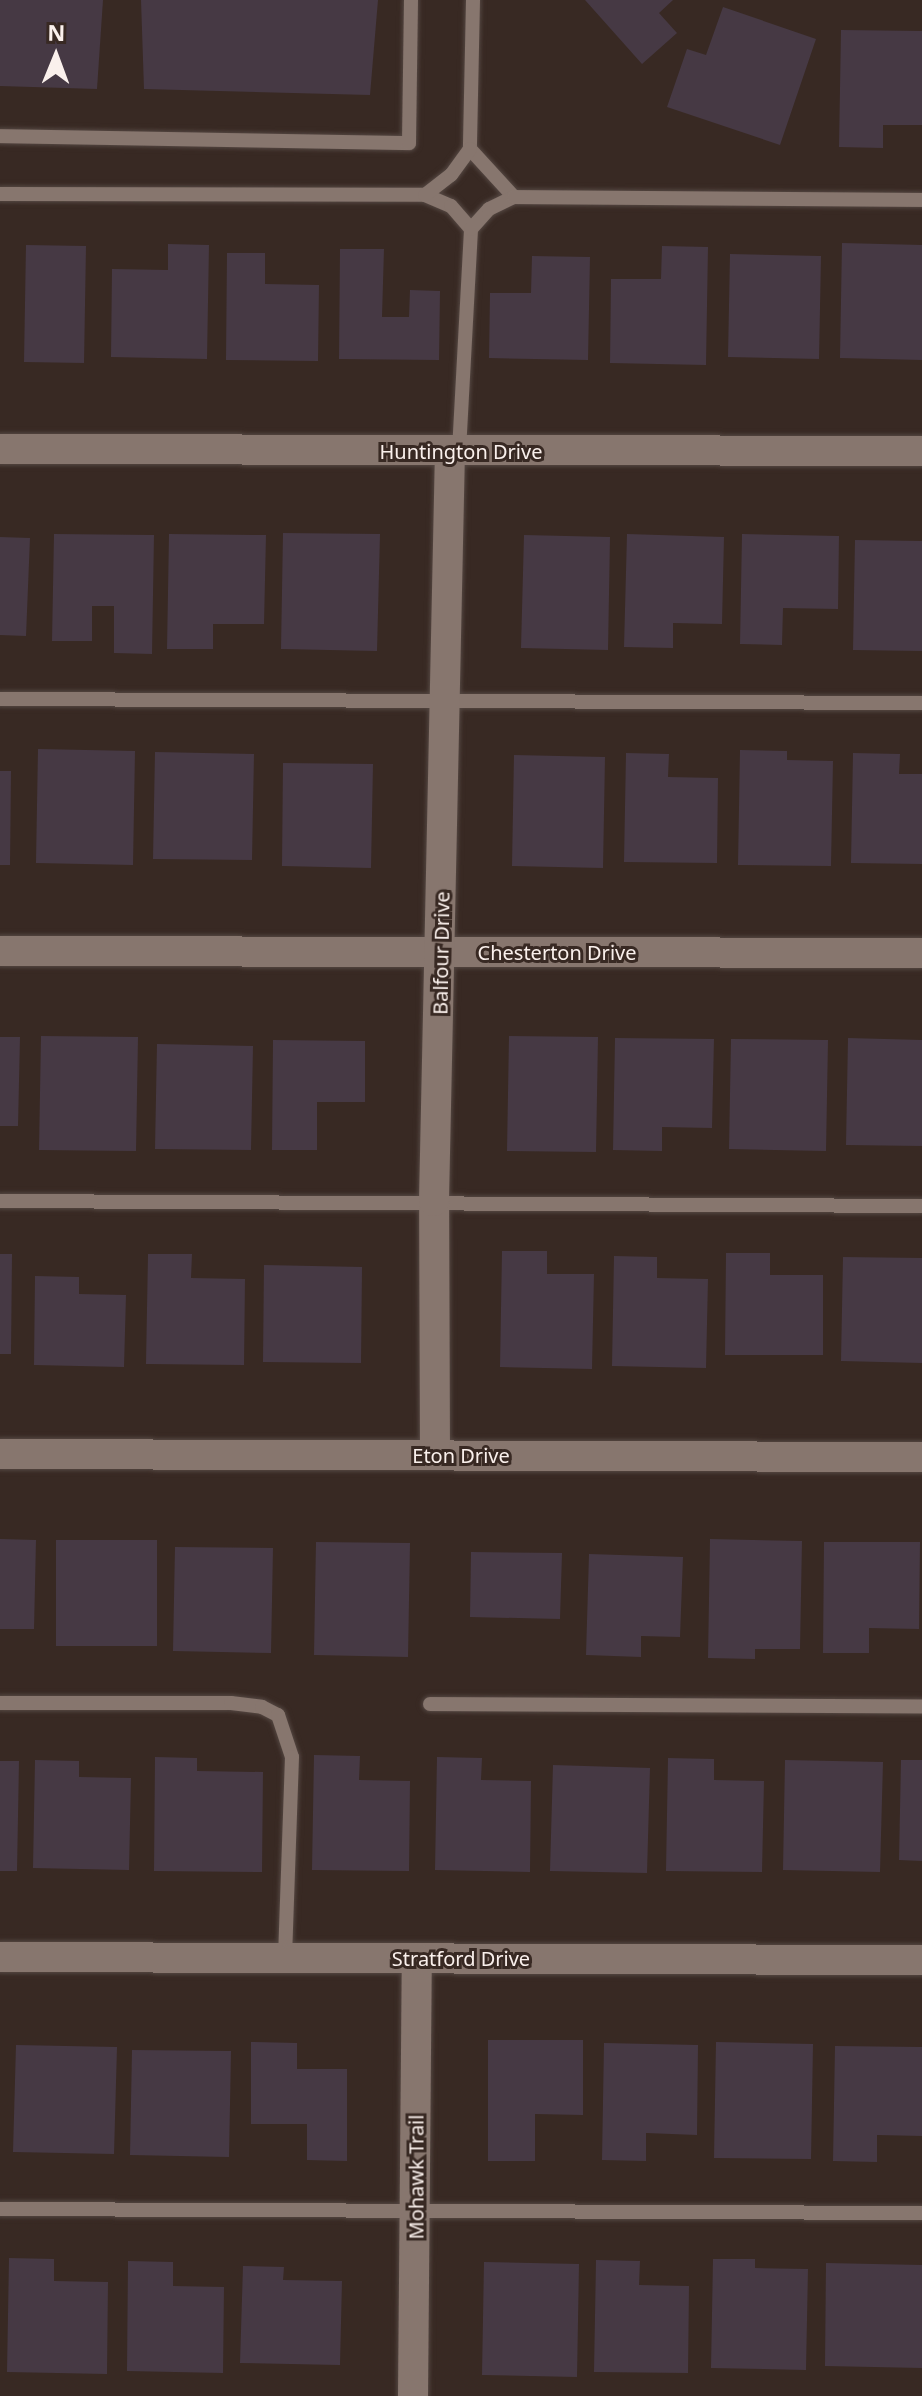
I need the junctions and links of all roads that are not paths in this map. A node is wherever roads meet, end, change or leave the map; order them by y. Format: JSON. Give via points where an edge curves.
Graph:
{"nodes":[{"id":1,"x":411,"y":0,"type":"edge"},
{"id":2,"x":473,"y":0,"type":"edge"},
{"id":3,"x":0,"y":136,"type":"edge"},
{"id":4,"x":470,"y":149,"type":"junction"},
{"id":5,"x":0,"y":194,"type":"edge"},
{"id":6,"x":425,"y":195,"type":"junction"},
{"id":7,"x":514,"y":197,"type":"junction"},
{"id":8,"x":922,"y":200,"type":"edge"},
{"id":9,"x":471,"y":229,"type":"junction"},
{"id":10,"x":0,"y":449,"type":"edge"},
{"id":11,"x":454,"y":451,"type":"junction"},
{"id":12,"x":922,"y":451,"type":"edge"},
{"id":13,"x":0,"y":699,"type":"edge"},
{"id":14,"x":446,"y":701,"type":"junction"},
{"id":15,"x":922,"y":703,"type":"edge"},
{"id":16,"x":0,"y":951,"type":"edge"},
{"id":17,"x":441,"y":952,"type":"junction"},
{"id":18,"x":922,"y":953,"type":"edge"},
{"id":19,"x":0,"y":1201,"type":"edge"},
{"id":20,"x":434,"y":1201,"type":"junction"},
{"id":21,"x":922,"y":1206,"type":"edge"},
{"id":22,"x":0,"y":1454,"type":"edge"},
{"id":23,"x":435,"y":1455,"type":"junction"},
{"id":24,"x":922,"y":1457,"type":"edge"},
{"id":25,"x":0,"y":1703,"type":"edge"},
{"id":26,"x":430,"y":1704,"type":"dead end"},
{"id":27,"x":922,"y":1707,"type":"edge"},
{"id":28,"x":0,"y":1957,"type":"edge"},
{"id":29,"x":285,"y":1957,"type":"junction"},
{"id":30,"x":417,"y":1958,"type":"junction"},
{"id":31,"x":922,"y":1960,"type":"edge"},
{"id":32,"x":0,"y":2209,"type":"edge"},
{"id":33,"x":416,"y":2209,"type":"junction"},
{"id":34,"x":922,"y":2213,"type":"edge"},
{"id":35,"x":413,"y":2396,"type":"edge"}],
"edges":[{"from":1,"to":3,"type":"lane","via":[[409,143]]},
{"from":2,"to":4,"type":"lane"},
{"from":4,"to":6,"type":"lane","via":[[451,175]]},
{"from":4,"to":7,"type":"lane"},
{"from":5,"to":6,"type":"lane"},
{"from":6,"to":9,"type":"lane","via":[[451,206]]},
{"from":7,"to":8,"type":"lane"},
{"from":7,"to":9,"type":"lane","via":[[489,209]]},
{"from":9,"to":11,"type":"lane"},
{"from":10,"to":11,"type":"street","name":"Huntington Drive"},
{"from":11,"to":12,"type":"street","name":"Huntington Drive"},
{"from":11,"to":14,"type":"street","name":"Balfour Drive"},
{"from":13,"to":14,"type":"lane"},
{"from":14,"to":15,"type":"lane"},
{"from":14,"to":17,"type":"street","name":"Balfour Drive"},
{"from":16,"to":17,"type":"street","name":"Chesterton Drive"},
{"from":17,"to":18,"type":"street","name":"Chesterton Drive"},
{"from":17,"to":20,"type":"street","name":"Balfour Drive"},
{"from":19,"to":20,"type":"lane"},
{"from":20,"to":21,"type":"lane"},
{"from":20,"to":23,"type":"street","name":"Balfour Drive"},
{"from":22,"to":23,"type":"street","name":"Eton Drive"},
{"from":23,"to":24,"type":"street","name":"Eton Drive"},
{"from":25,"to":29,"type":"lane","via":[[231,1703],[278,1715],[286,1726],[292,1757]]},
{"from":26,"to":27,"type":"lane"},
{"from":28,"to":29,"type":"street","name":"Stratford Drive"},
{"from":29,"to":30,"type":"street","name":"Stratford Drive"},
{"from":30,"to":31,"type":"street","name":"Stratford Drive"},
{"from":30,"to":33,"type":"street","name":"Mohawk Trail"},
{"from":32,"to":33,"type":"lane"},
{"from":33,"to":34,"type":"lane"},
{"from":33,"to":35,"type":"street","name":"Mohawk Trail"}]}
